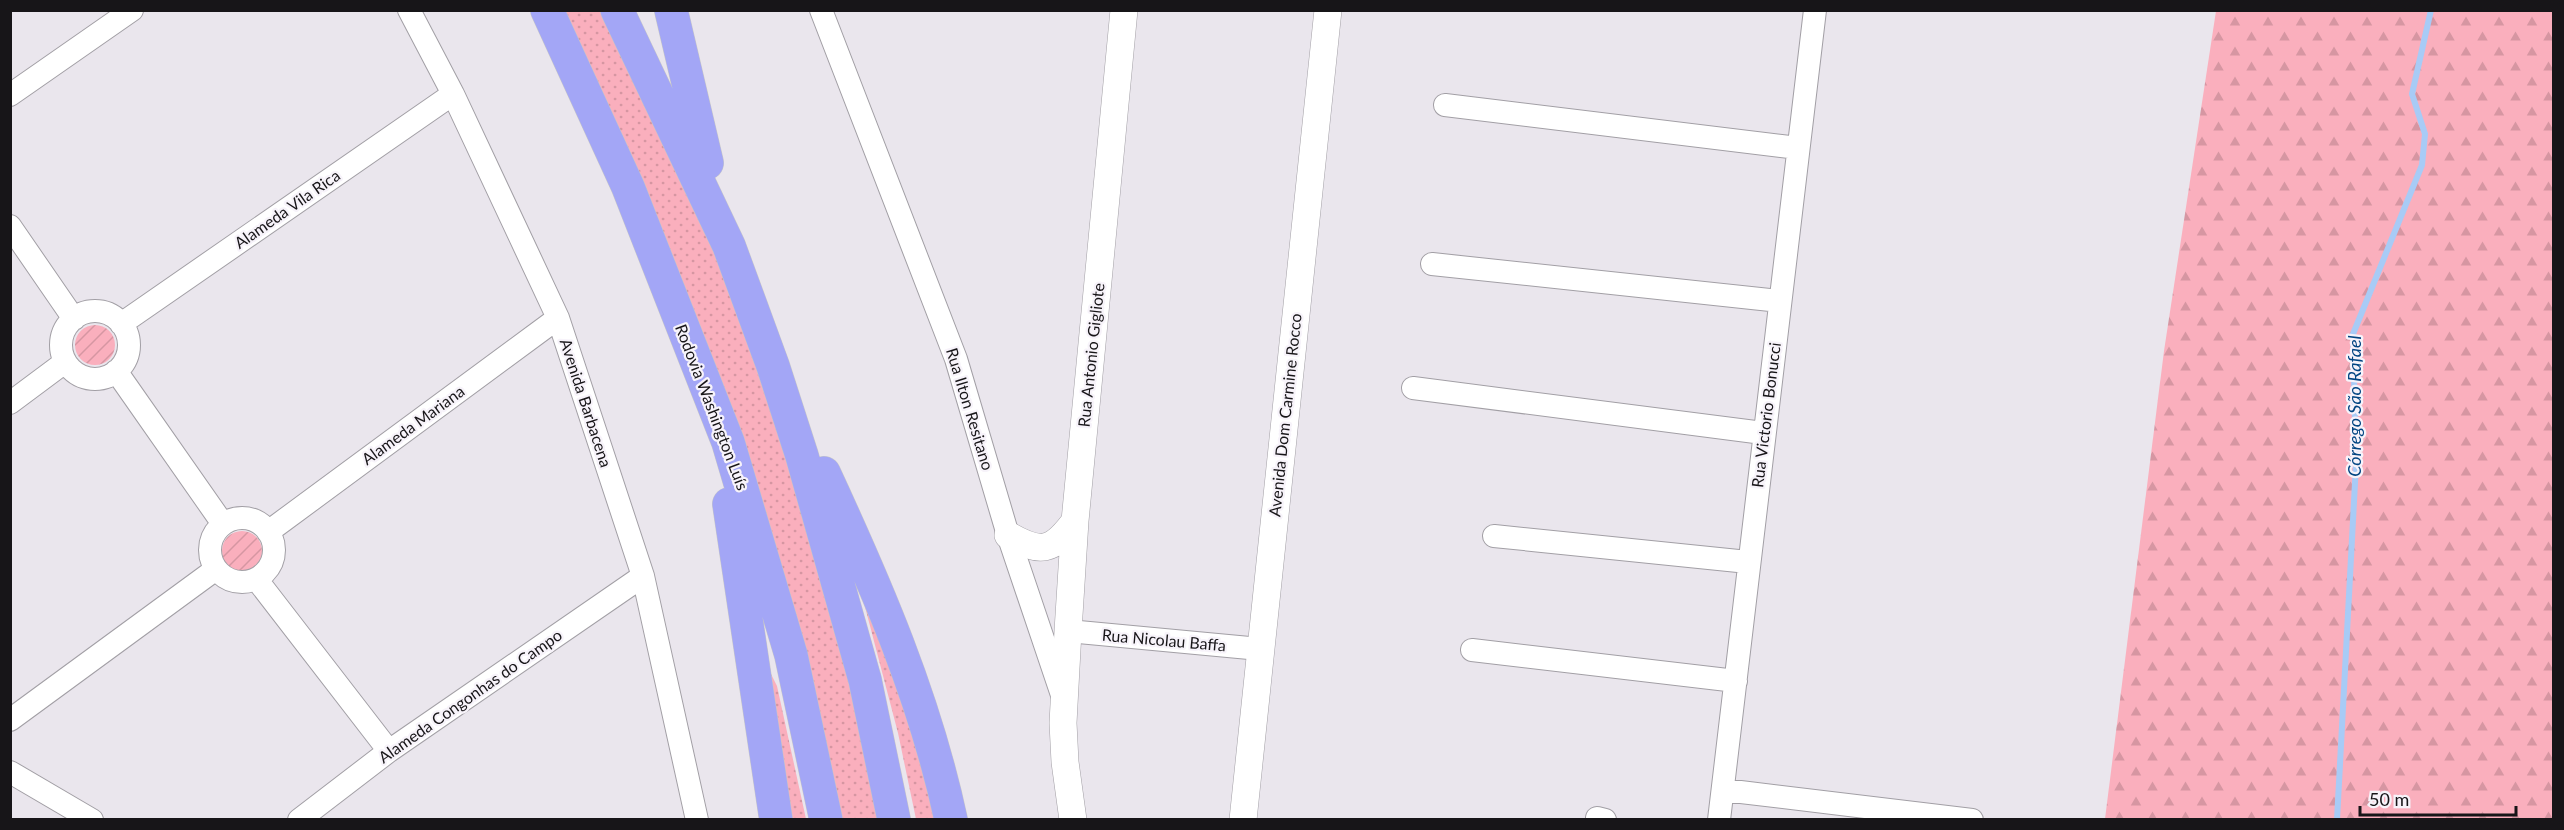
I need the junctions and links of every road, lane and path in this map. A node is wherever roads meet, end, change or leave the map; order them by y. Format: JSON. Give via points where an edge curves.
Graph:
{"nodes":[{"id":1,"x":132,"y":10,"type":"edge"},
{"id":2,"x":409,"y":10,"type":"edge"},
{"id":3,"x":547,"y":10,"type":"edge"},
{"id":4,"x":617,"y":10,"type":"edge"},
{"id":5,"x":671,"y":10,"type":"edge"},
{"id":6,"x":821,"y":10,"type":"edge"},
{"id":7,"x":1124,"y":10,"type":"edge"},
{"id":8,"x":1328,"y":10,"type":"edge"},
{"id":9,"x":1815,"y":10,"type":"edge"},
{"id":10,"x":453,"y":94,"type":"junction"},
{"id":11,"x":10,"y":95,"type":"edge"},
{"id":12,"x":1445,"y":105,"type":"dead end"},
{"id":13,"x":1798,"y":148,"type":"junction"},
{"id":14,"x":10,"y":226,"type":"edge"},
{"id":15,"x":729,"y":246,"type":"junction"},
{"id":16,"x":1432,"y":264,"type":"dead end"},
{"id":17,"x":1779,"y":301,"type":"junction"},
{"id":18,"x":558,"y":318,"type":"junction"},
{"id":19,"x":74,"y":319,"type":"junction"},
{"id":20,"x":121,"y":324,"type":"junction"},
{"id":21,"x":688,"y":343,"type":"junction"},
{"id":22,"x":65,"y":363,"type":"junction"},
{"id":23,"x":773,"y":366,"type":"junction"},
{"id":24,"x":116,"y":371,"type":"junction"},
{"id":25,"x":1413,"y":388,"type":"dead end"},
{"id":26,"x":10,"y":404,"type":"edge"},
{"id":27,"x":1763,"y":433,"type":"junction"},
{"id":28,"x":1075,"y":521,"type":"junction"},
{"id":29,"x":224,"y":524,"type":"junction"},
{"id":30,"x":268,"y":532,"type":"junction"},
{"id":31,"x":1008,"y":535,"type":"junction"},
{"id":32,"x":1494,"y":536,"type":"dead end"},
{"id":33,"x":1748,"y":562,"type":"junction"},
{"id":34,"x":216,"y":569,"type":"junction"},
{"id":35,"x":643,"y":576,"type":"junction"},
{"id":36,"x":257,"y":580,"type":"junction"},
{"id":37,"x":1068,"y":631,"type":"junction"},
{"id":38,"x":1260,"y":649,"type":"junction"},
{"id":39,"x":1472,"y":650,"type":"dead end"},
{"id":40,"x":1736,"y":681,"type":"junction"},
{"id":41,"x":1064,"y":700,"type":"junction"},
{"id":42,"x":10,"y":720,"type":"edge"},
{"id":43,"x":389,"y":750,"type":"junction"},
{"id":44,"x":10,"y":772,"type":"edge"},
{"id":45,"x":1724,"y":790,"type":"junction"},
{"id":46,"x":92,"y":819,"type":"edge"},
{"id":47,"x":299,"y":819,"type":"edge"},
{"id":48,"x":697,"y":819,"type":"edge"},
{"id":49,"x":776,"y":819,"type":"edge"},
{"id":50,"x":826,"y":819,"type":"edge"},
{"id":51,"x":894,"y":819,"type":"edge"},
{"id":52,"x":951,"y":819,"type":"edge"},
{"id":53,"x":1073,"y":819,"type":"edge"},
{"id":54,"x":1244,"y":819,"type":"edge"},
{"id":55,"x":1719,"y":819,"type":"edge"},
{"id":56,"x":1972,"y":819,"type":"edge"}],
"edges":[{"from":1,"to":11,"type":"street"},
{"from":2,"to":10,"type":"street","name":"Avenida Barbacena"},
{"from":3,"to":21,"type":"highway","name":"Rodovia Washington Luís","via":[[628,187]]},
{"from":4,"to":15,"type":"highway"},
{"from":5,"to":15,"type":"highway"},
{"from":6,"to":31,"type":"street","name":"Rua Ilton Resitano","via":[[956,359]]},
{"from":7,"to":28,"type":"street","name":"Rua Antonio Gigliote"},
{"from":8,"to":38,"type":"street","name":"Avenida Dom Carmine Rocco"},
{"from":9,"to":13,"type":"street","name":"Rua Victorio Bonucci"},
{"from":10,"to":18,"type":"street","name":"Avenida Barbacena"},
{"from":10,"to":20,"type":"street","name":"Alameda Vila Rica"},
{"from":12,"to":13,"type":"street"},
{"from":13,"to":17,"type":"street","name":"Rua Victorio Bonucci"},
{"from":14,"to":19,"type":"street"},
{"from":15,"to":23,"type":"highway"},
{"from":16,"to":17,"type":"street"},
{"from":17,"to":27,"type":"street","name":"Rua Victorio Bonucci"},
{"from":18,"to":30,"type":"street","name":"Alameda Mariana"},
{"from":18,"to":35,"type":"street","name":"Avenida Barbacena"},
{"from":19,"to":20,"type":"street","via":[[83,314],[104,313]]},
{"from":19,"to":22,"type":"street","via":[[62,336]]},
{"from":20,"to":24,"type":"street","via":[[129,344],[124,364]]},
{"from":21,"to":49,"type":"highway","via":[[735,534]]},
{"from":21,"to":50,"type":"highway","name":"Rodovia Washington Luís","via":[[728,442],[762,548],[791,655]]},
{"from":22,"to":24,"type":"street","via":[[86,378],[107,377]]},
{"from":22,"to":26,"type":"street"},
{"from":23,"to":51,"type":"highway","via":[[865,680]]},
{"from":23,"to":52,"type":"highway","via":[[905,659],[928,728]]},
{"from":24,"to":29,"type":"street"},
{"from":25,"to":27,"type":"street"},
{"from":27,"to":33,"type":"street","name":"Rua Victorio Bonucci"},
{"from":28,"to":31,"type":"street","via":[[1050,547],[1028,546]]},
{"from":28,"to":37,"type":"street","name":"Rua Antonio Gigliote"},
{"from":29,"to":30,"type":"street","via":[[242,518]]},
{"from":29,"to":34,"type":"street","via":[[210,550]]},
{"from":30,"to":36,"type":"street","via":[[273,560]]},
{"from":31,"to":41,"type":"street","name":"Rua Ilton Resitano"},
{"from":32,"to":33,"type":"street"},
{"from":33,"to":40,"type":"street","name":"Rua Victorio Bonucci"},
{"from":34,"to":36,"type":"street","via":[[232,581]]},
{"from":34,"to":42,"type":"street"},
{"from":35,"to":43,"type":"street","name":"Alameda Congonhas do Campo"},
{"from":35,"to":48,"type":"street","name":"Avenida Barbacena"},
{"from":36,"to":43,"type":"street"},
{"from":37,"to":38,"type":"street","name":"Rua Nicolau Baffa"},
{"from":37,"to":41,"type":"street","name":"Rua Antonio Gigliote"},
{"from":38,"to":54,"type":"street","name":"Avenida Dom Carmine Rocco"},
{"from":39,"to":40,"type":"street"},
{"from":40,"to":45,"type":"street","name":"Rua Victorio Bonucci"},
{"from":41,"to":53,"type":"street","name":"Rua Ilton Resitano","via":[[1065,762]]},
{"from":43,"to":47,"type":"street","name":"Alameda Congonhas do Campo"},
{"from":44,"to":46,"type":"street"},
{"from":45,"to":55,"type":"street","name":"Rua Victorio Bonucci"},
{"from":45,"to":56,"type":"street"}]}
